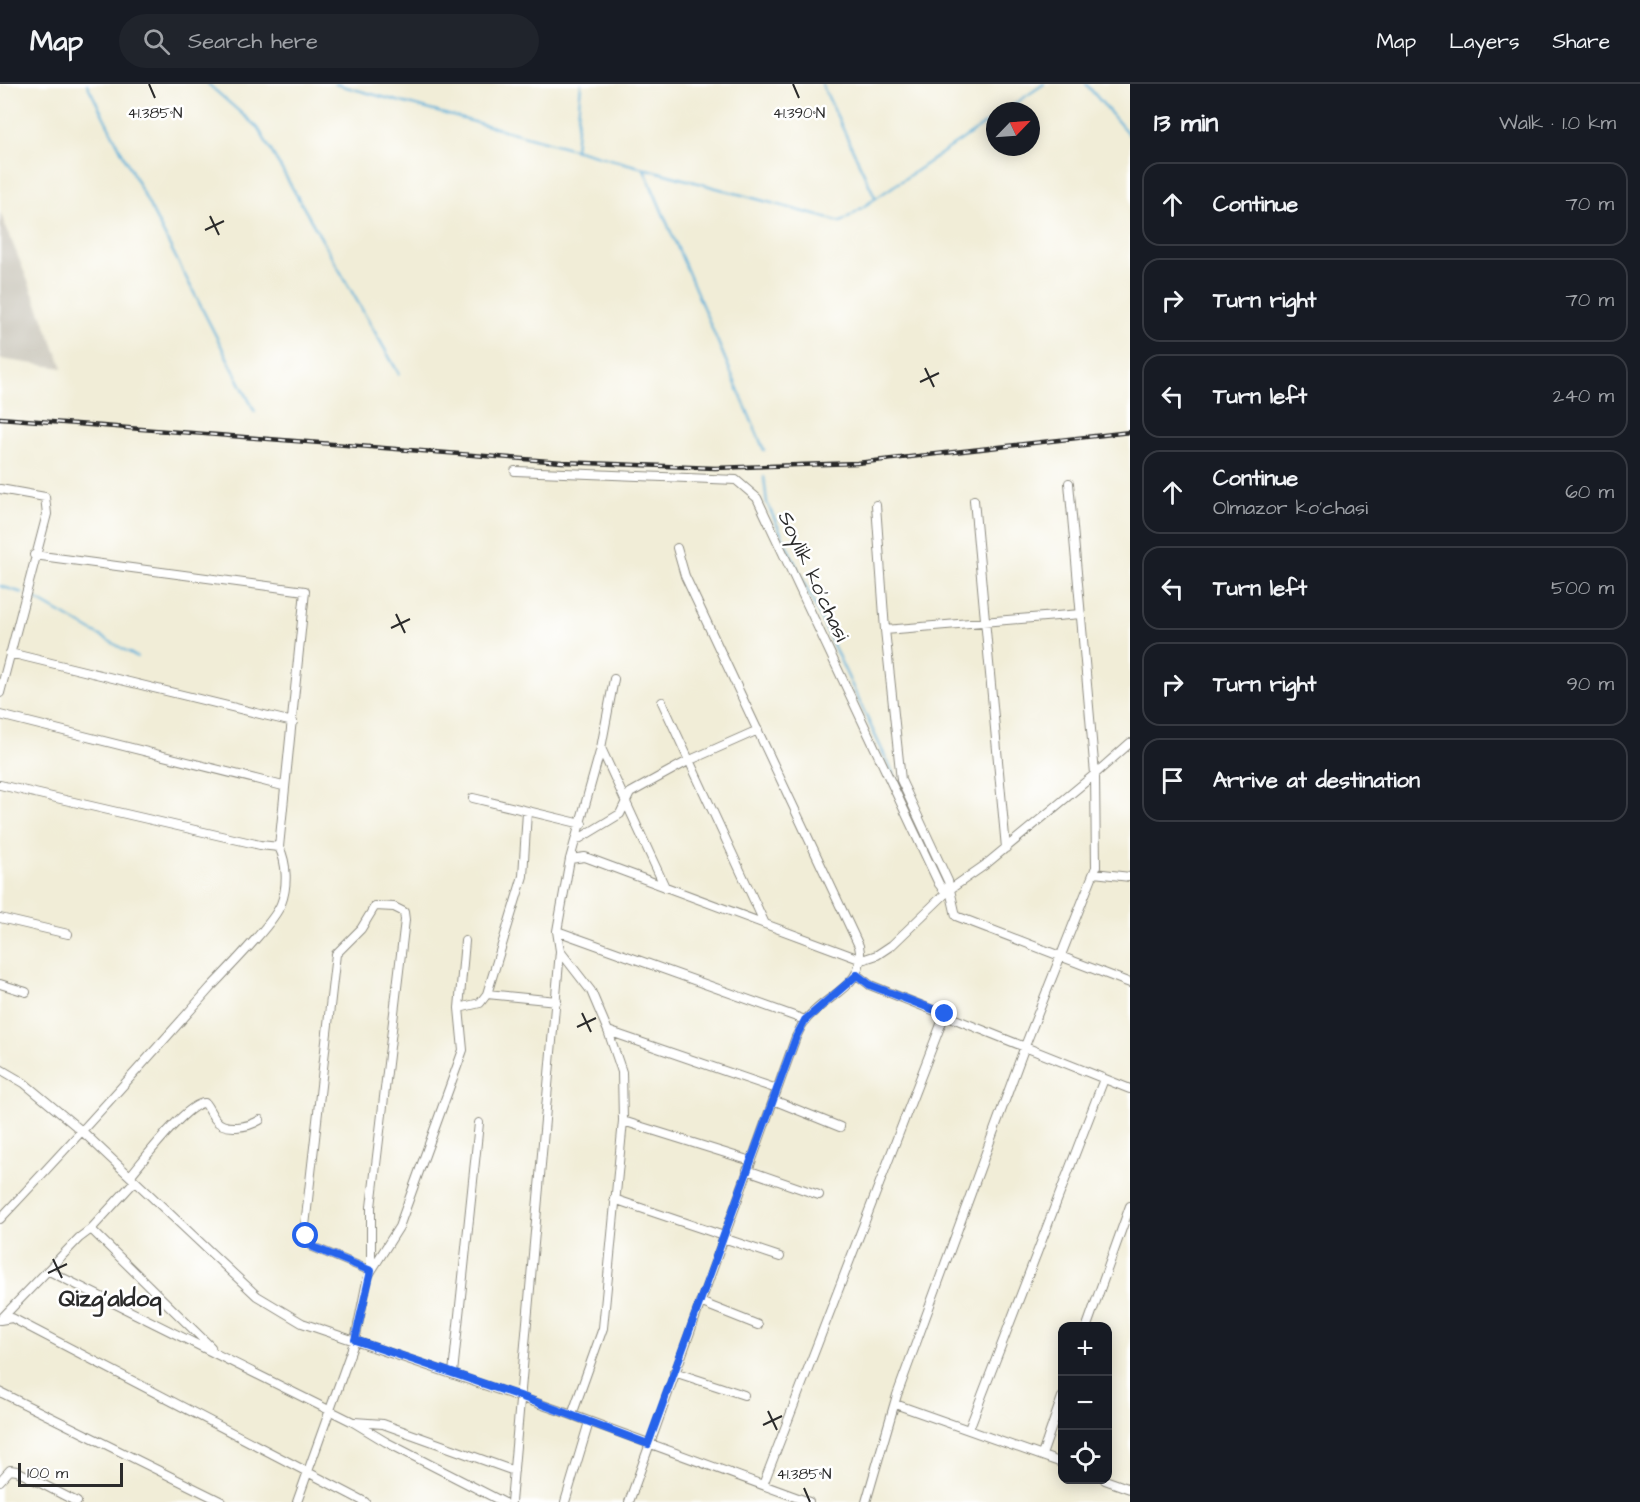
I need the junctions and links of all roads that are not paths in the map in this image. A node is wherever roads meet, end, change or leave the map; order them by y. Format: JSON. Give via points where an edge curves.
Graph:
{"nodes":[{"id":1,"x":515,"y":471,"type":"dead end"},
{"id":2,"x":1069,"y":483,"type":"dead end"},
{"id":3,"x":0,"y":489,"type":"edge"},
{"id":4,"x":974,"y":500,"type":"dead end"},
{"id":5,"x":876,"y":505,"type":"dead end"},
{"id":6,"x":677,"y":548,"type":"dead end"},
{"id":7,"x":34,"y":555,"type":"junction"},
{"id":8,"x":1081,"y":614,"type":"junction"},
{"id":9,"x":985,"y":621,"type":"junction"},
{"id":10,"x":885,"y":630,"type":"junction"},
{"id":11,"x":10,"y":653,"type":"junction"},
{"id":12,"x":614,"y":679,"type":"dead end"},
{"id":13,"x":0,"y":693,"type":"edge"},
{"id":14,"x":662,"y":702,"type":"dead end"},
{"id":15,"x":0,"y":715,"type":"edge"},
{"id":16,"x":293,"y":722,"type":"junction"},
{"id":17,"x":758,"y":730,"type":"junction"},
{"id":18,"x":1130,"y":743,"type":"edge"},
{"id":19,"x":601,"y":748,"type":"junction"},
{"id":20,"x":688,"y":761,"type":"junction"},
{"id":21,"x":1095,"y":774,"type":"junction"},
{"id":22,"x":901,"y":780,"type":"junction"},
{"id":23,"x":893,"y":784,"type":"junction"},
{"id":24,"x":0,"y":785,"type":"edge"},
{"id":25,"x":283,"y":786,"type":"junction"},
{"id":26,"x":473,"y":798,"type":"dead end"},
{"id":27,"x":627,"y":800,"type":"junction"},
{"id":28,"x":526,"y":812,"type":"junction"},
{"id":29,"x":582,"y":824,"type":"junction"},
{"id":30,"x":577,"y":840,"type":"junction"},
{"id":31,"x":279,"y":846,"type":"junction"},
{"id":32,"x":1006,"y":848,"type":"junction"},
{"id":33,"x":570,"y":859,"type":"junction"},
{"id":34,"x":1094,"y":873,"type":"junction"},
{"id":35,"x":1130,"y":877,"type":"edge"},
{"id":36,"x":665,"y":887,"type":"junction"},
{"id":37,"x":948,"y":892,"type":"junction"},
{"id":38,"x":0,"y":918,"type":"edge"},
{"id":39,"x":765,"y":924,"type":"junction"},
{"id":40,"x":557,"y":931,"type":"junction"},
{"id":41,"x":68,"y":934,"type":"dead end"},
{"id":42,"x":465,"y":941,"type":"dead end"},
{"id":43,"x":560,"y":951,"type":"junction"},
{"id":44,"x":1060,"y":955,"type":"junction"},
{"id":45,"x":862,"y":960,"type":"junction"},
{"id":46,"x":857,"y":975,"type":"junction"},
{"id":47,"x":1130,"y":983,"type":"edge"},
{"id":48,"x":0,"y":984,"type":"edge"},
{"id":49,"x":26,"y":992,"type":"dead end"},
{"id":50,"x":487,"y":994,"type":"junction"},
{"id":51,"x":557,"y":1000,"type":"junction"},
{"id":52,"x":459,"y":1008,"type":"junction"},
{"id":53,"x":945,"y":1014,"type":"junction"},
{"id":54,"x":805,"y":1020,"type":"junction"},
{"id":55,"x":608,"y":1031,"type":"junction"},
{"id":56,"x":1025,"y":1047,"type":"junction"},
{"id":57,"x":0,"y":1070,"type":"edge"},
{"id":58,"x":1104,"y":1078,"type":"junction"},
{"id":59,"x":777,"y":1089,"type":"junction"},
{"id":60,"x":1130,"y":1089,"type":"edge"},
{"id":61,"x":773,"y":1100,"type":"junction"},
{"id":62,"x":260,"y":1120,"type":"dead end"},
{"id":63,"x":624,"y":1121,"type":"junction"},
{"id":64,"x":478,"y":1124,"type":"dead end"},
{"id":65,"x":840,"y":1127,"type":"dead end"},
{"id":66,"x":83,"y":1132,"type":"junction"},
{"id":67,"x":751,"y":1161,"type":"junction"},
{"id":68,"x":747,"y":1170,"type":"junction"},
{"id":69,"x":133,"y":1178,"type":"junction"},
{"id":70,"x":819,"y":1195,"type":"dead end"},
{"id":71,"x":614,"y":1199,"type":"junction"},
{"id":72,"x":1130,"y":1206,"type":"edge"},
{"id":73,"x":0,"y":1219,"type":"edge"},
{"id":74,"x":91,"y":1229,"type":"junction"},
{"id":75,"x":723,"y":1237,"type":"junction"},
{"id":76,"x":780,"y":1257,"type":"dead end"},
{"id":77,"x":49,"y":1271,"type":"junction"},
{"id":78,"x":371,"y":1271,"type":"junction"},
{"id":79,"x":700,"y":1302,"type":"junction"},
{"id":80,"x":0,"y":1319,"type":"edge"},
{"id":81,"x":1088,"y":1322,"type":"edge"},
{"id":82,"x":758,"y":1325,"type":"dead end"},
{"id":83,"x":355,"y":1340,"type":"junction"},
{"id":84,"x":216,"y":1352,"type":"junction"},
{"id":85,"x":674,"y":1372,"type":"junction"},
{"id":86,"x":453,"y":1373,"type":"junction"},
{"id":87,"x":0,"y":1392,"type":"edge"},
{"id":88,"x":744,"y":1395,"type":"dead end"},
{"id":89,"x":520,"y":1396,"type":"junction"},
{"id":90,"x":895,"y":1404,"type":"junction"},
{"id":91,"x":1058,"y":1408,"type":"edge"},
{"id":92,"x":330,"y":1411,"type":"junction"},
{"id":93,"x":572,"y":1416,"type":"junction"},
{"id":94,"x":353,"y":1422,"type":"junction"},
{"id":95,"x":589,"y":1422,"type":"junction"},
{"id":96,"x":969,"y":1429,"type":"junction"},
{"id":97,"x":648,"y":1444,"type":"junction"},
{"id":98,"x":1042,"y":1455,"type":"junction"},
{"id":99,"x":1058,"y":1461,"type":"edge"},
{"id":100,"x":514,"y":1471,"type":"junction"},
{"id":101,"x":309,"y":1473,"type":"junction"},
{"id":102,"x":0,"y":1481,"type":"edge"},
{"id":103,"x":1112,"y":1482,"type":"edge"},
{"id":104,"x":763,"y":1485,"type":"junction"},
{"id":105,"x":1130,"y":1489,"type":"edge"},
{"id":106,"x":77,"y":1502,"type":"edge"},
{"id":107,"x":222,"y":1502,"type":"edge"},
{"id":108,"x":297,"y":1502,"type":"edge"},
{"id":109,"x":366,"y":1502,"type":"edge"},
{"id":110,"x":503,"y":1502,"type":"edge"},
{"id":111,"x":511,"y":1502,"type":"edge"},
{"id":112,"x":565,"y":1502,"type":"edge"},
{"id":113,"x":629,"y":1502,"type":"edge"},
{"id":114,"x":809,"y":1502,"type":"edge"},
{"id":115,"x":866,"y":1502,"type":"edge"}],
"edges":[{"from":1,"to":23,"type":"street","name":"Soylik ko'chasi","via":[[736,480],[757,498]]},
{"from":2,"to":8,"type":"street"},
{"from":3,"to":7,"type":"street","via":[[45,496],[47,514]]},
{"from":4,"to":9,"type":"street"},
{"from":5,"to":10,"type":"street"},
{"from":6,"to":17,"type":"street","via":[[685,576]]},
{"from":7,"to":11,"type":"street"},
{"from":7,"to":16,"type":"street","via":[[305,591]]},
{"from":8,"to":9,"type":"street"},
{"from":8,"to":21,"type":"street"},
{"from":9,"to":10,"type":"street"},
{"from":9,"to":32,"type":"street"},
{"from":10,"to":22,"type":"street"},
{"from":11,"to":13,"type":"street"},
{"from":11,"to":16,"type":"street"},
{"from":12,"to":19,"type":"street"},
{"from":14,"to":20,"type":"street"},
{"from":15,"to":25,"type":"street"},
{"from":16,"to":25,"type":"street"},
{"from":17,"to":20,"type":"street"},
{"from":17,"to":45,"type":"street","via":[[859,946]]},
{"from":18,"to":21,"type":"street"},
{"from":19,"to":27,"type":"street"},
{"from":19,"to":29,"type":"street"},
{"from":20,"to":27,"type":"street","via":[[630,793]]},
{"from":20,"to":39,"type":"street"},
{"from":21,"to":32,"type":"street"},
{"from":21,"to":34,"type":"street"},
{"from":22,"to":23,"type":"street"},
{"from":22,"to":37,"type":"street","via":[[948,881]]},
{"from":23,"to":37,"type":"street","name":"Soylik ko'chasi","via":[[939,884]]},
{"from":24,"to":31,"type":"street","via":[[260,845]]},
{"from":25,"to":31,"type":"street"},
{"from":26,"to":28,"type":"street"},
{"from":27,"to":30,"type":"street","via":[[620,814]]},
{"from":27,"to":36,"type":"street"},
{"from":28,"to":29,"type":"street"},
{"from":28,"to":50,"type":"street","via":[[523,876]]},
{"from":29,"to":30,"type":"street"},
{"from":30,"to":33,"type":"street"},
{"from":31,"to":66,"type":"street","via":[[285,858],[281,906]]},
{"from":32,"to":37,"type":"street"},
{"from":33,"to":36,"type":"street","via":[[585,857]]},
{"from":33,"to":40,"type":"street"},
{"from":34,"to":35,"type":"street"},
{"from":34,"to":44,"type":"street"},
{"from":36,"to":39,"type":"street"},
{"from":37,"to":44,"type":"street","via":[[956,916]]},
{"from":37,"to":45,"type":"street","via":[[892,945]]},
{"from":38,"to":41,"type":"street"},
{"from":39,"to":45,"type":"street"},
{"from":40,"to":43,"type":"street"},
{"from":40,"to":54,"type":"street"},
{"from":42,"to":52,"type":"street"},
{"from":43,"to":51,"type":"street"},
{"from":43,"to":55,"type":"street","via":[[591,991]]},
{"from":44,"to":47,"type":"street"},
{"from":44,"to":56,"type":"street"},
{"from":45,"to":46,"type":"street"},
{"from":46,"to":53,"type":"street","via":[[870,985]]},
{"from":46,"to":54,"type":"street"},
{"from":48,"to":49,"type":"street"},
{"from":50,"to":51,"type":"street"},
{"from":50,"to":52,"type":"street","via":[[480,1003]]},
{"from":51,"to":89,"type":"street"},
{"from":52,"to":78,"type":"street","via":[[463,1050],[448,1098],[399,1227]]},
{"from":53,"to":56,"type":"street"},
{"from":53,"to":104,"type":"street"},
{"from":54,"to":59,"type":"street"},
{"from":55,"to":59,"type":"street"},
{"from":55,"to":63,"type":"street","via":[[622,1072]]},
{"from":56,"to":58,"type":"street"},
{"from":56,"to":90,"type":"street"},
{"from":57,"to":66,"type":"street","via":[[24,1083]]},
{"from":58,"to":60,"type":"street"},
{"from":58,"to":96,"type":"street"},
{"from":59,"to":61,"type":"street"},
{"from":61,"to":65,"type":"street"},
{"from":61,"to":67,"type":"street"},
{"from":62,"to":69,"type":"street","via":[[241,1127],[221,1124],[205,1103],[198,1104],[176,1124]]},
{"from":63,"to":67,"type":"street"},
{"from":63,"to":71,"type":"street"},
{"from":64,"to":86,"type":"street"},
{"from":66,"to":69,"type":"street"},
{"from":66,"to":73,"type":"street"},
{"from":67,"to":68,"type":"street"},
{"from":68,"to":70,"type":"street"},
{"from":68,"to":75,"type":"street"},
{"from":69,"to":74,"type":"street"},
{"from":69,"to":83,"type":"street","via":[[257,1296],[302,1323]]},
{"from":71,"to":75,"type":"street"},
{"from":71,"to":93,"type":"street","via":[[603,1328]]},
{"from":72,"to":81,"type":"street"},
{"from":74,"to":77,"type":"street"},
{"from":74,"to":84,"type":"street"},
{"from":75,"to":76,"type":"street"},
{"from":75,"to":79,"type":"street"},
{"from":77,"to":80,"type":"street"},
{"from":77,"to":84,"type":"street"},
{"from":78,"to":78,"type":"street","via":[[313,1247],[305,1226],[336,954],[361,929],[370,910],[384,906],[404,912],[405,920],[371,1207]]},
{"from":78,"to":83,"type":"street"},
{"from":79,"to":82,"type":"street"},
{"from":79,"to":85,"type":"street"},
{"from":80,"to":101,"type":"street","via":[[12,1318]]},
{"from":83,"to":86,"type":"street"},
{"from":83,"to":92,"type":"street"},
{"from":84,"to":92,"type":"street"},
{"from":85,"to":88,"type":"street"},
{"from":85,"to":97,"type":"street"},
{"from":86,"to":89,"type":"street"},
{"from":87,"to":107,"type":"street"},
{"from":89,"to":93,"type":"street"},
{"from":89,"to":100,"type":"street"},
{"from":90,"to":96,"type":"street"},
{"from":90,"to":115,"type":"street"},
{"from":91,"to":98,"type":"street"},
{"from":92,"to":94,"type":"street"},
{"from":92,"to":101,"type":"street"},
{"from":93,"to":95,"type":"street"},
{"from":94,"to":100,"type":"street","via":[[383,1425]]},
{"from":94,"to":110,"type":"street"},
{"from":95,"to":97,"type":"street"},
{"from":95,"to":112,"type":"street"},
{"from":96,"to":98,"type":"street"},
{"from":97,"to":104,"type":"street"},
{"from":97,"to":113,"type":"street"},
{"from":98,"to":99,"type":"street"},
{"from":100,"to":111,"type":"street"},
{"from":101,"to":108,"type":"street"},
{"from":101,"to":109,"type":"street"},
{"from":102,"to":106,"type":"street","via":[[10,1470],[17,1471]]},
{"from":103,"to":105,"type":"street"},
{"from":104,"to":114,"type":"street"}]}
